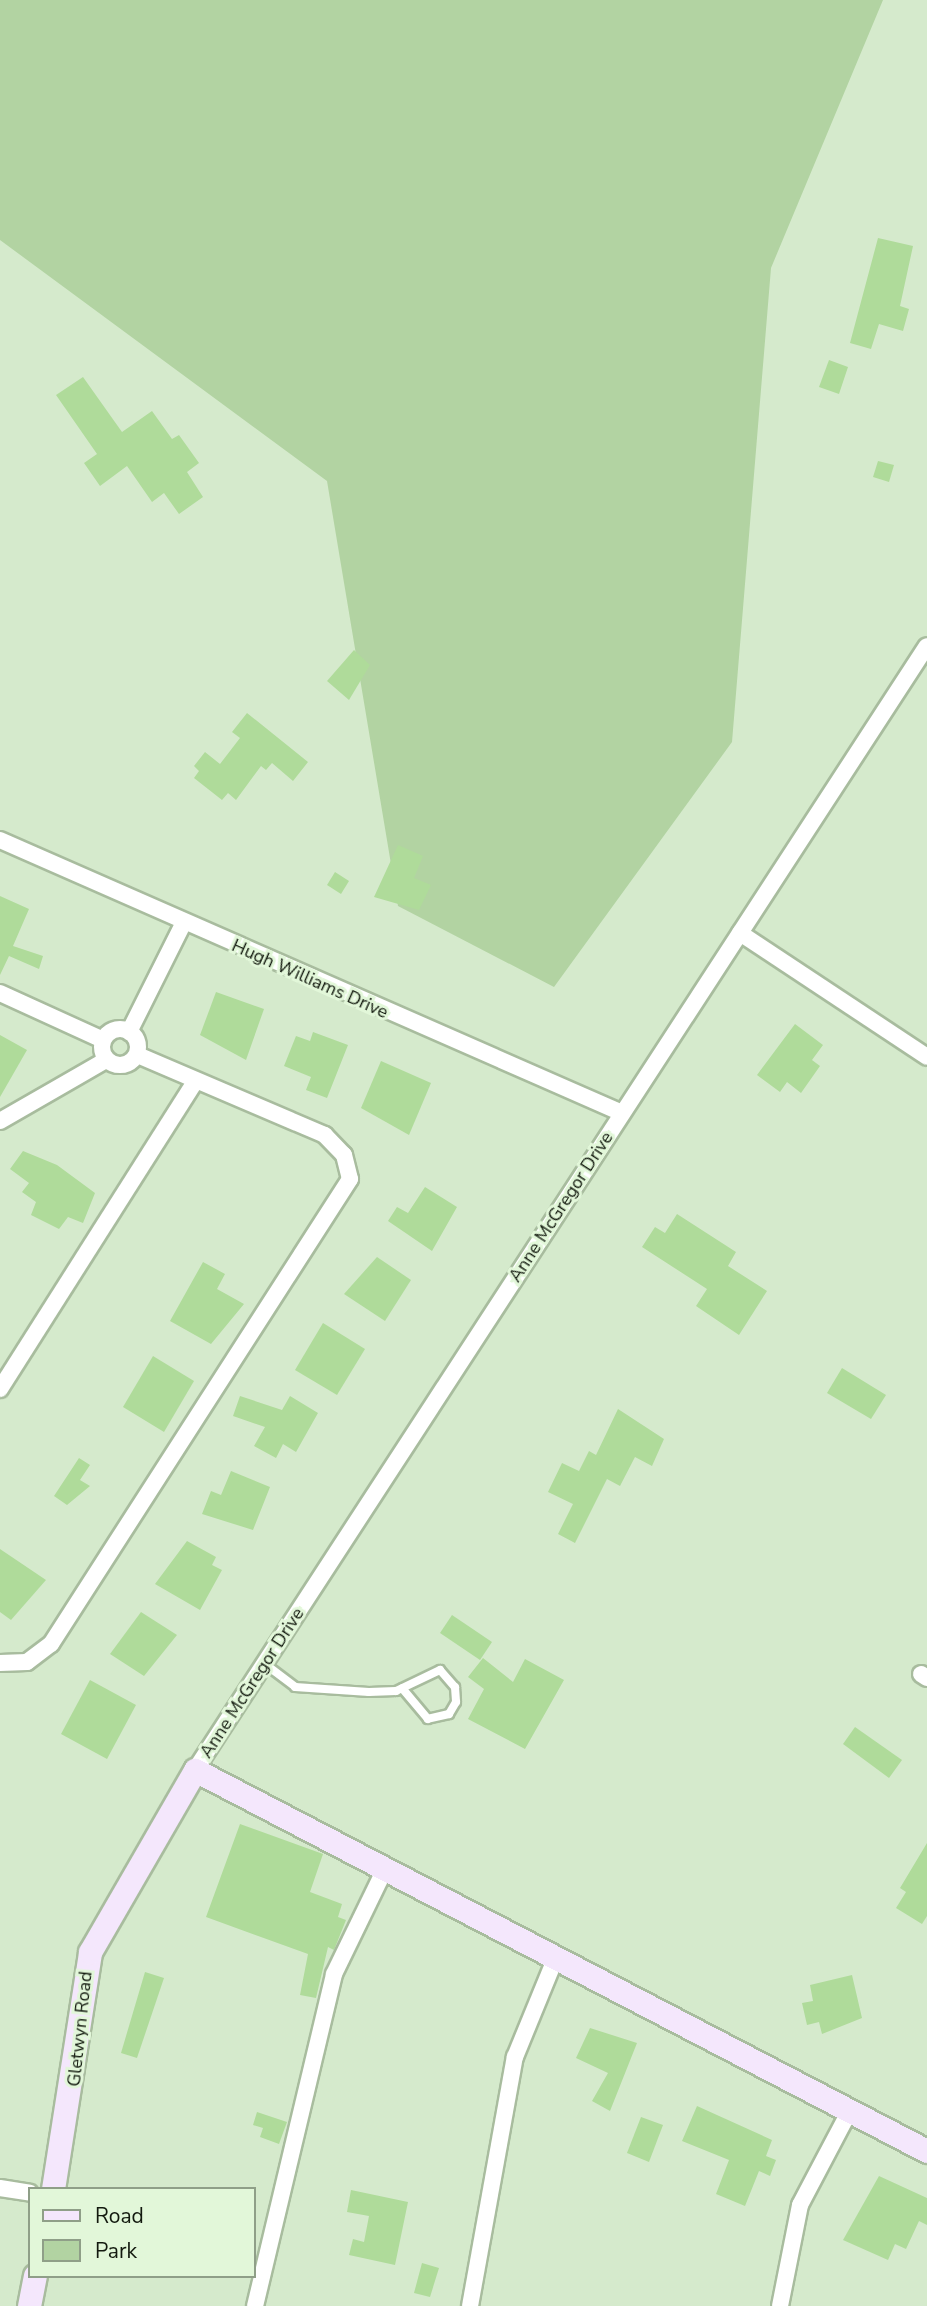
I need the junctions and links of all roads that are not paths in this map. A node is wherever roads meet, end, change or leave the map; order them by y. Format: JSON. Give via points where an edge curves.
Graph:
{"nodes":[{"id":1,"x":927,"y":646,"type":"edge"},
{"id":2,"x":0,"y":840,"type":"edge"},
{"id":3,"x":184,"y":922,"type":"junction"},
{"id":4,"x":740,"y":933,"type":"junction"},
{"id":5,"x":0,"y":993,"type":"edge"},
{"id":6,"x":129,"y":1032,"type":"junction"},
{"id":7,"x":103,"y":1040,"type":"junction"},
{"id":8,"x":136,"y":1055,"type":"junction"},
{"id":9,"x":927,"y":1057,"type":"edge"},
{"id":10,"x":106,"y":1060,"type":"junction"},
{"id":11,"x":194,"y":1083,"type":"junction"},
{"id":12,"x":622,"y":1113,"type":"junction"},
{"id":13,"x":0,"y":1121,"type":"edge"},
{"id":14,"x":0,"y":1389,"type":"edge"},
{"id":15,"x":0,"y":1663,"type":"edge"},
{"id":16,"x":265,"y":1664,"type":"junction"},
{"id":17,"x":402,"y":1688,"type":"junction"},
{"id":18,"x":195,"y":1770,"type":"junction"},
{"id":19,"x":384,"y":1871,"type":"junction"},
{"id":20,"x":554,"y":1962,"type":"junction"},
{"id":21,"x":849,"y":2112,"type":"junction"},
{"id":22,"x":927,"y":2151,"type":"edge"},
{"id":23,"x":53,"y":2187,"type":"edge"},
{"id":24,"x":0,"y":2188,"type":"edge"},
{"id":25,"x":28,"y":2193,"type":"edge"},
{"id":26,"x":36,"y":2278,"type":"edge"},
{"id":27,"x":29,"y":2306,"type":"edge"},
{"id":28,"x":255,"y":2306,"type":"edge"},
{"id":29,"x":470,"y":2306,"type":"edge"},
{"id":30,"x":780,"y":2306,"type":"edge"}],
"edges":[{"from":1,"to":4,"type":"street","name":"Anne McGregor Drive"},
{"from":2,"to":3,"type":"street","name":"Hugh Williams Drive"},
{"from":3,"to":6,"type":"street"},
{"from":3,"to":12,"type":"street","name":"Hugh Williams Drive"},
{"from":4,"to":9,"type":"street"},
{"from":4,"to":12,"type":"street","name":"Anne McGregor Drive"},
{"from":5,"to":7,"type":"street"},
{"from":6,"to":7,"type":"street","via":[[117,1030]]},
{"from":6,"to":8,"type":"street"},
{"from":7,"to":10,"type":"street"},
{"from":8,"to":10,"type":"street","via":[[125,1065]]},
{"from":8,"to":11,"type":"street"},
{"from":10,"to":13,"type":"street"},
{"from":11,"to":14,"type":"street"},
{"from":11,"to":15,"type":"street","via":[[325,1135],[344,1155],[350,1178],[51,1644],[27,1662]]},
{"from":12,"to":16,"type":"street","name":"Anne McGregor Drive"},
{"from":16,"to":17,"type":"lane","via":[[295,1687]]},
{"from":16,"to":18,"type":"street","name":"Anne McGregor Drive"},
{"from":17,"to":17,"type":"lane","via":[[440,1670],[455,1687],[456,1702],[449,1714],[428,1719]]},
{"from":18,"to":19,"type":"street"},
{"from":18,"to":23,"type":"street","name":"Gletwyn Road","via":[[90,1952]]},
{"from":19,"to":20,"type":"street"},
{"from":19,"to":28,"type":"street","via":[[334,1974]]},
{"from":20,"to":21,"type":"street"},
{"from":20,"to":29,"type":"street","via":[[515,2057]]},
{"from":21,"to":22,"type":"street"},
{"from":21,"to":30,"type":"street","via":[[800,2205]]},
{"from":24,"to":25,"type":"street"},
{"from":26,"to":27,"type":"street"}]}
